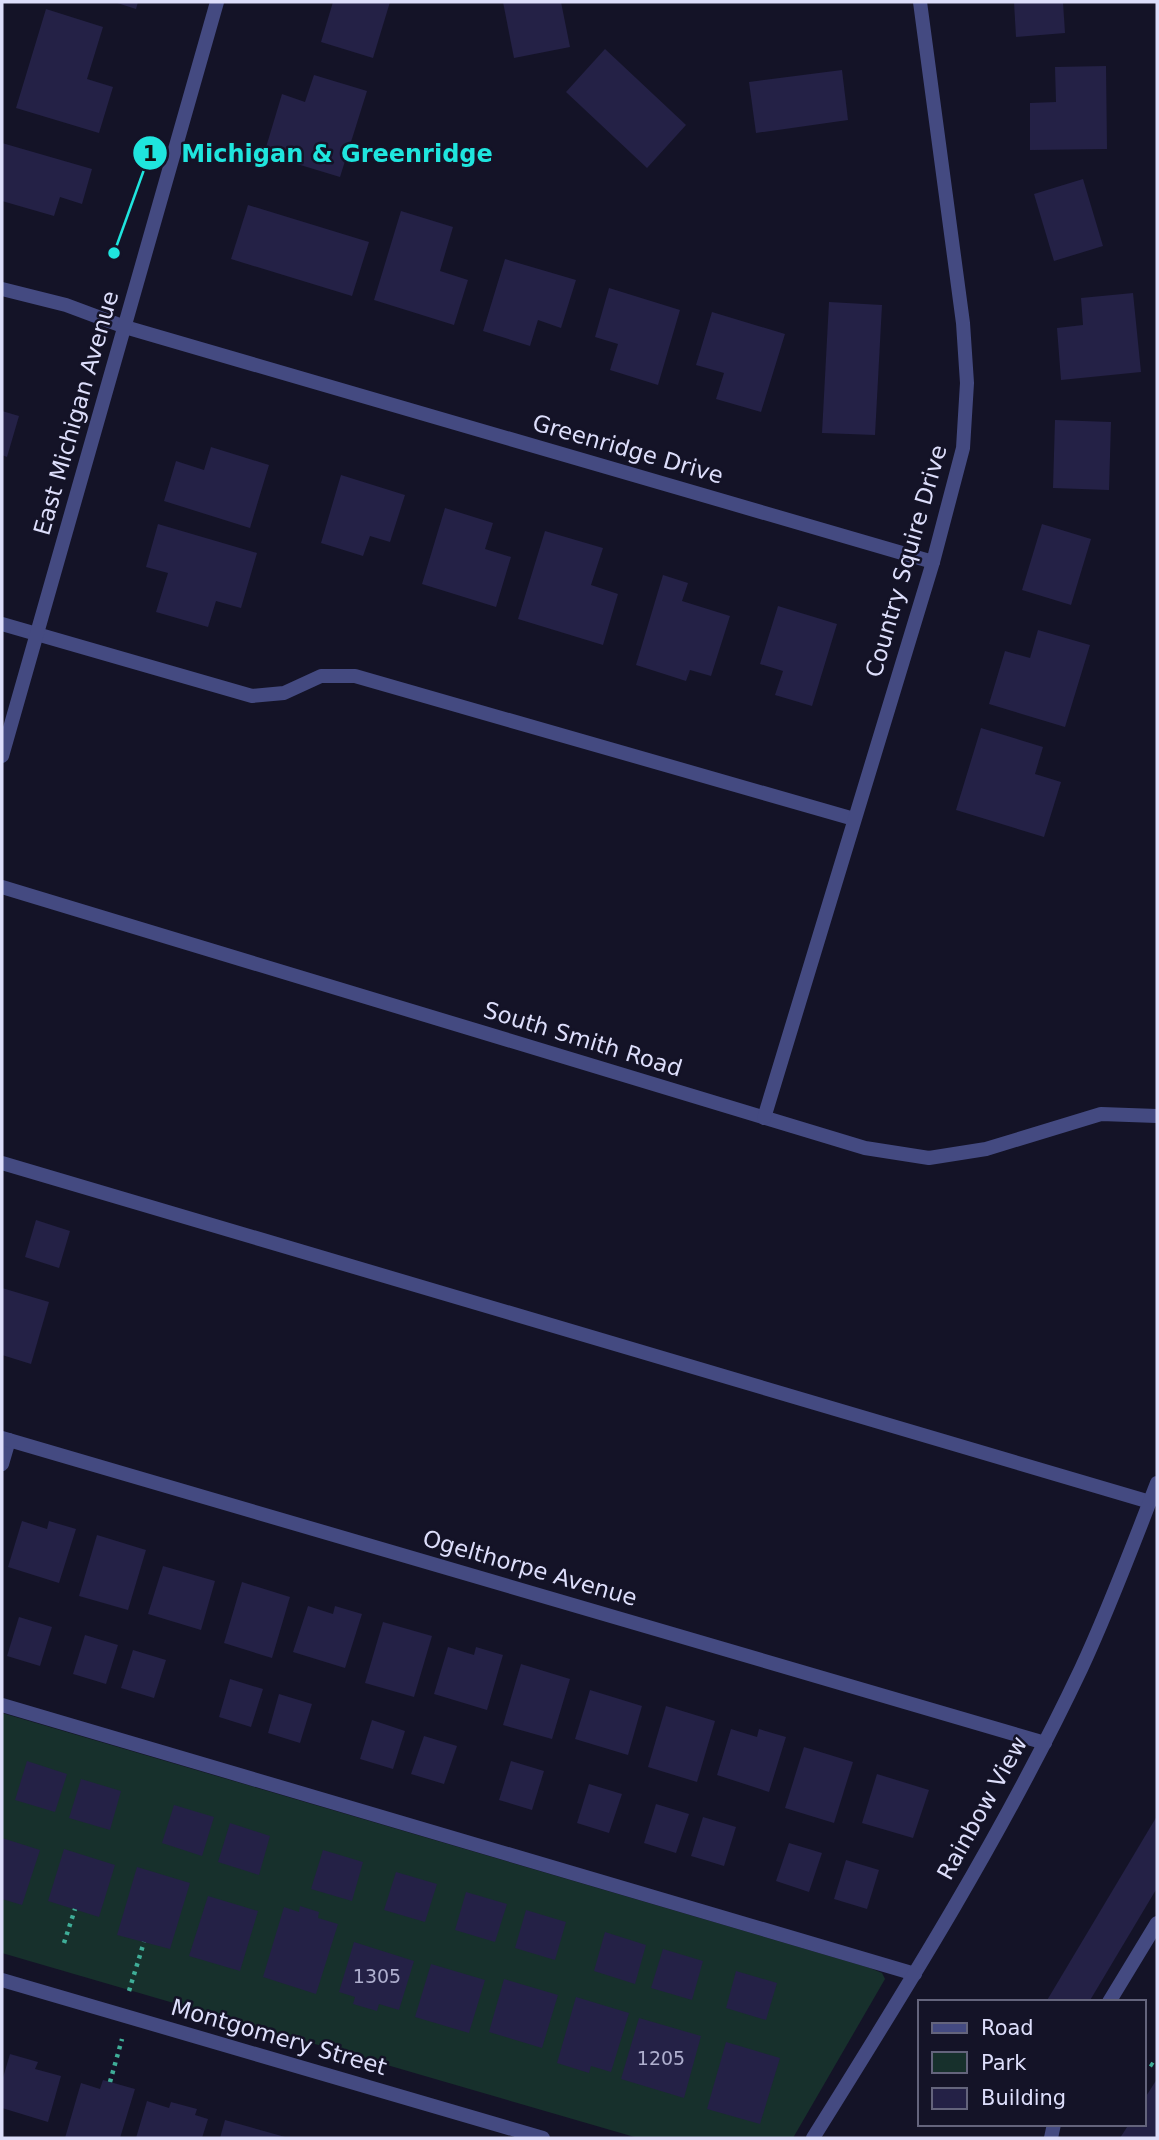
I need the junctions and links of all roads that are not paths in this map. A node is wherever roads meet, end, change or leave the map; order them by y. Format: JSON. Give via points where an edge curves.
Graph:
{"nodes":[{"id":1,"x":217,"y":2,"type":"edge"},
{"id":2,"x":919,"y":2,"type":"edge"},
{"id":3,"x":2,"y":289,"type":"edge"},
{"id":4,"x":125,"y":327,"type":"junction"},
{"id":5,"x":933,"y":562,"type":"junction"},
{"id":6,"x":2,"y":624,"type":"edge"},
{"id":7,"x":37,"y":634,"type":"junction"},
{"id":8,"x":2,"y":755,"type":"edge"},
{"id":9,"x":854,"y":819,"type":"junction"},
{"id":10,"x":2,"y":887,"type":"edge"},
{"id":11,"x":1157,"y":1116,"type":"edge"},
{"id":12,"x":764,"y":1118,"type":"junction"},
{"id":13,"x":2,"y":1163,"type":"edge"},
{"id":14,"x":5,"y":1439,"type":"edge"},
{"id":15,"x":2,"y":1464,"type":"edge"},
{"id":16,"x":1157,"y":1483,"type":"edge"},
{"id":17,"x":1150,"y":1502,"type":"junction"},
{"id":18,"x":2,"y":1705,"type":"edge"},
{"id":19,"x":1045,"y":1742,"type":"junction"},
{"id":20,"x":1157,"y":1923,"type":"edge"},
{"id":21,"x":915,"y":1974,"type":"junction"},
{"id":22,"x":2,"y":1980,"type":"edge"},
{"id":23,"x":1110,"y":2000,"type":"edge"},
{"id":24,"x":542,"y":2138,"type":"edge"},
{"id":25,"x":813,"y":2138,"type":"edge"}],
"edges":[{"from":1,"to":4,"type":"street","name":"East Michigan Avenue"},
{"from":2,"to":5,"type":"street","name":"Country Squire Drive","via":[[963,323],[967,383],[963,448]]},
{"from":3,"to":4,"type":"street","name":"Greenridge Drive","via":[[66,305]]},
{"from":4,"to":5,"type":"street","name":"Greenridge Drive"},
{"from":4,"to":7,"type":"street","name":"East Michigan Avenue"},
{"from":5,"to":9,"type":"street","name":"Country Squire Drive"},
{"from":6,"to":7,"type":"street"},
{"from":7,"to":8,"type":"street","name":"East Michigan Avenue"},
{"from":7,"to":9,"type":"street","via":[[252,696],[284,693],[321,676],[355,676]]},
{"from":9,"to":12,"type":"street","name":"Country Squire Drive"},
{"from":10,"to":12,"type":"street","name":"South Smith Road"},
{"from":11,"to":12,"type":"street","name":"South Smith Road","via":[[1101,1114],[986,1149],[929,1158],[865,1149]]},
{"from":13,"to":17,"type":"street"},
{"from":14,"to":15,"type":"street"},
{"from":14,"to":19,"type":"street","name":"Ogelthorpe Avenue"},
{"from":16,"to":17,"type":"street","name":"Rainbow View"},
{"from":17,"to":19,"type":"street","name":"Rainbow View"},
{"from":18,"to":21,"type":"street"},
{"from":19,"to":21,"type":"street","name":"Rainbow View"},
{"from":20,"to":23,"type":"street"},
{"from":21,"to":25,"type":"street","name":"Rainbow View"},
{"from":22,"to":24,"type":"street","name":"Montgomery Street"}]}
